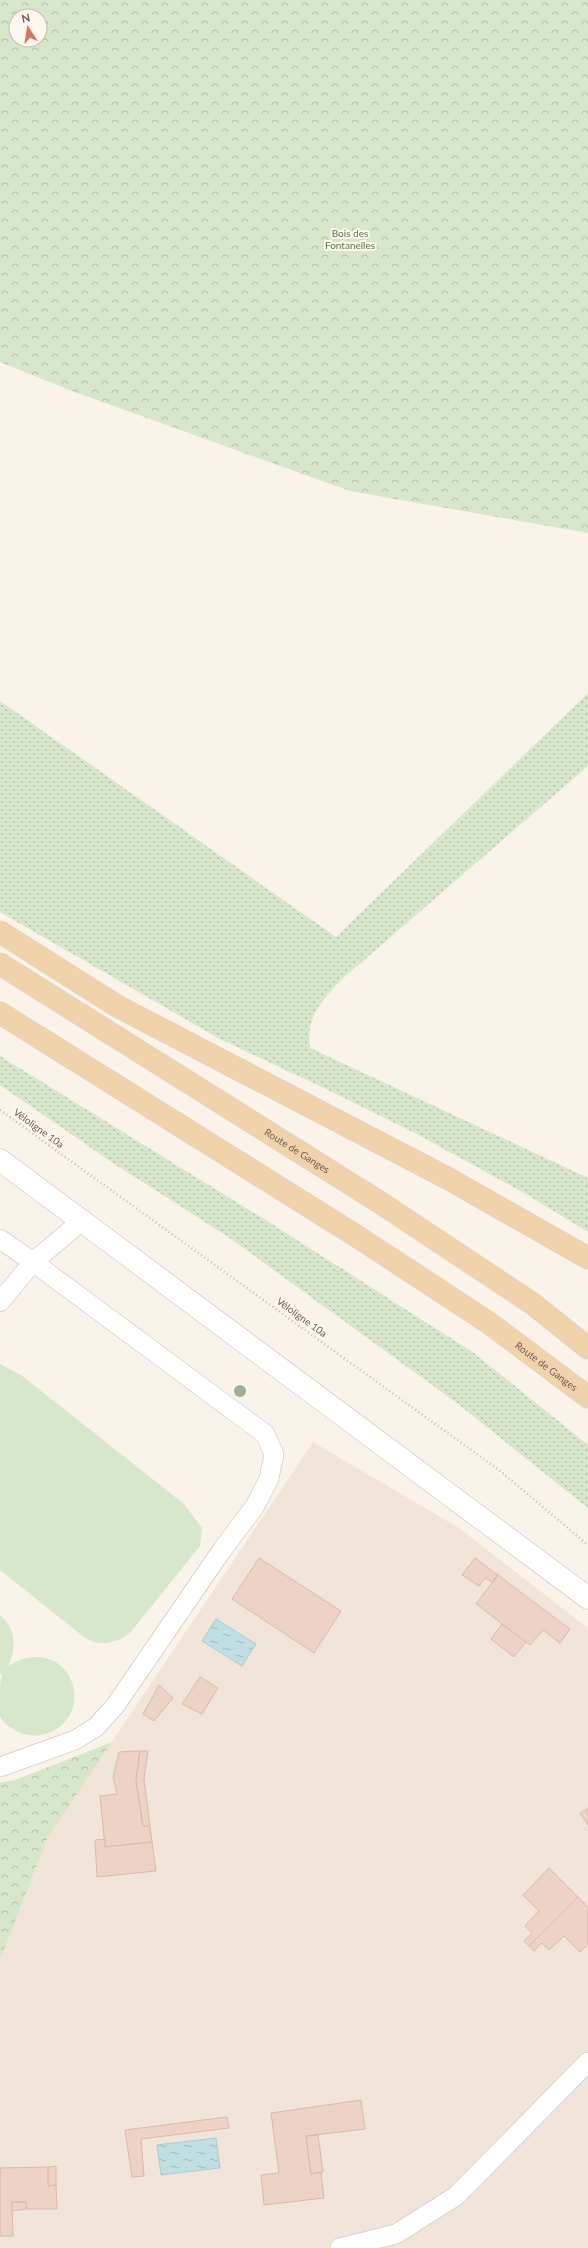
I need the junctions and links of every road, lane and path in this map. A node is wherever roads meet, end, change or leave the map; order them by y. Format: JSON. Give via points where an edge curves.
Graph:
{"nodes":[{"id":1,"x":0,"y":932,"type":"edge"},
{"id":2,"x":0,"y":964,"type":"edge"},
{"id":3,"x":0,"y":1013,"type":"edge"},
{"id":4,"x":0,"y":1110,"type":"edge"},
{"id":5,"x":0,"y":1160,"type":"edge"},
{"id":6,"x":82,"y":1220,"type":"junction"},
{"id":7,"x":0,"y":1239,"type":"edge"},
{"id":8,"x":588,"y":1258,"type":"edge"},
{"id":9,"x":33,"y":1262,"type":"junction"},
{"id":10,"x":0,"y":1302,"type":"edge"},
{"id":11,"x":588,"y":1348,"type":"edge"},
{"id":12,"x":588,"y":1397,"type":"edge"},
{"id":13,"x":588,"y":1545,"type":"edge"},
{"id":14,"x":588,"y":1598,"type":"edge"},
{"id":15,"x":0,"y":1767,"type":"edge"},
{"id":16,"x":588,"y":2062,"type":"edge"},
{"id":17,"x":340,"y":2248,"type":"edge"}],
"edges":[{"from":1,"to":8,"type":"main road","via":[[117,1006],[449,1179]]},
{"from":2,"to":11,"type":"main road","name":"Route de Ganges","via":[[384,1205],[533,1304]]},
{"from":3,"to":12,"type":"main road","name":"Route de Ganges","via":[[365,1242],[489,1323]]},
{"from":4,"to":13,"type":"path","name":"Véloligne 10a","via":[[499,1470]]},
{"from":5,"to":6,"type":"street"},
{"from":6,"to":9,"type":"lane"},
{"from":6,"to":14,"type":"street"},
{"from":7,"to":9,"type":"lane"},
{"from":9,"to":10,"type":"lane"},
{"from":9,"to":15,"type":"lane","via":[[265,1434],[274,1454],[269,1479],[255,1506],[115,1706],[96,1727],[75,1740]]},
{"from":16,"to":17,"type":"lane","via":[[456,2196],[396,2234]]}]}
